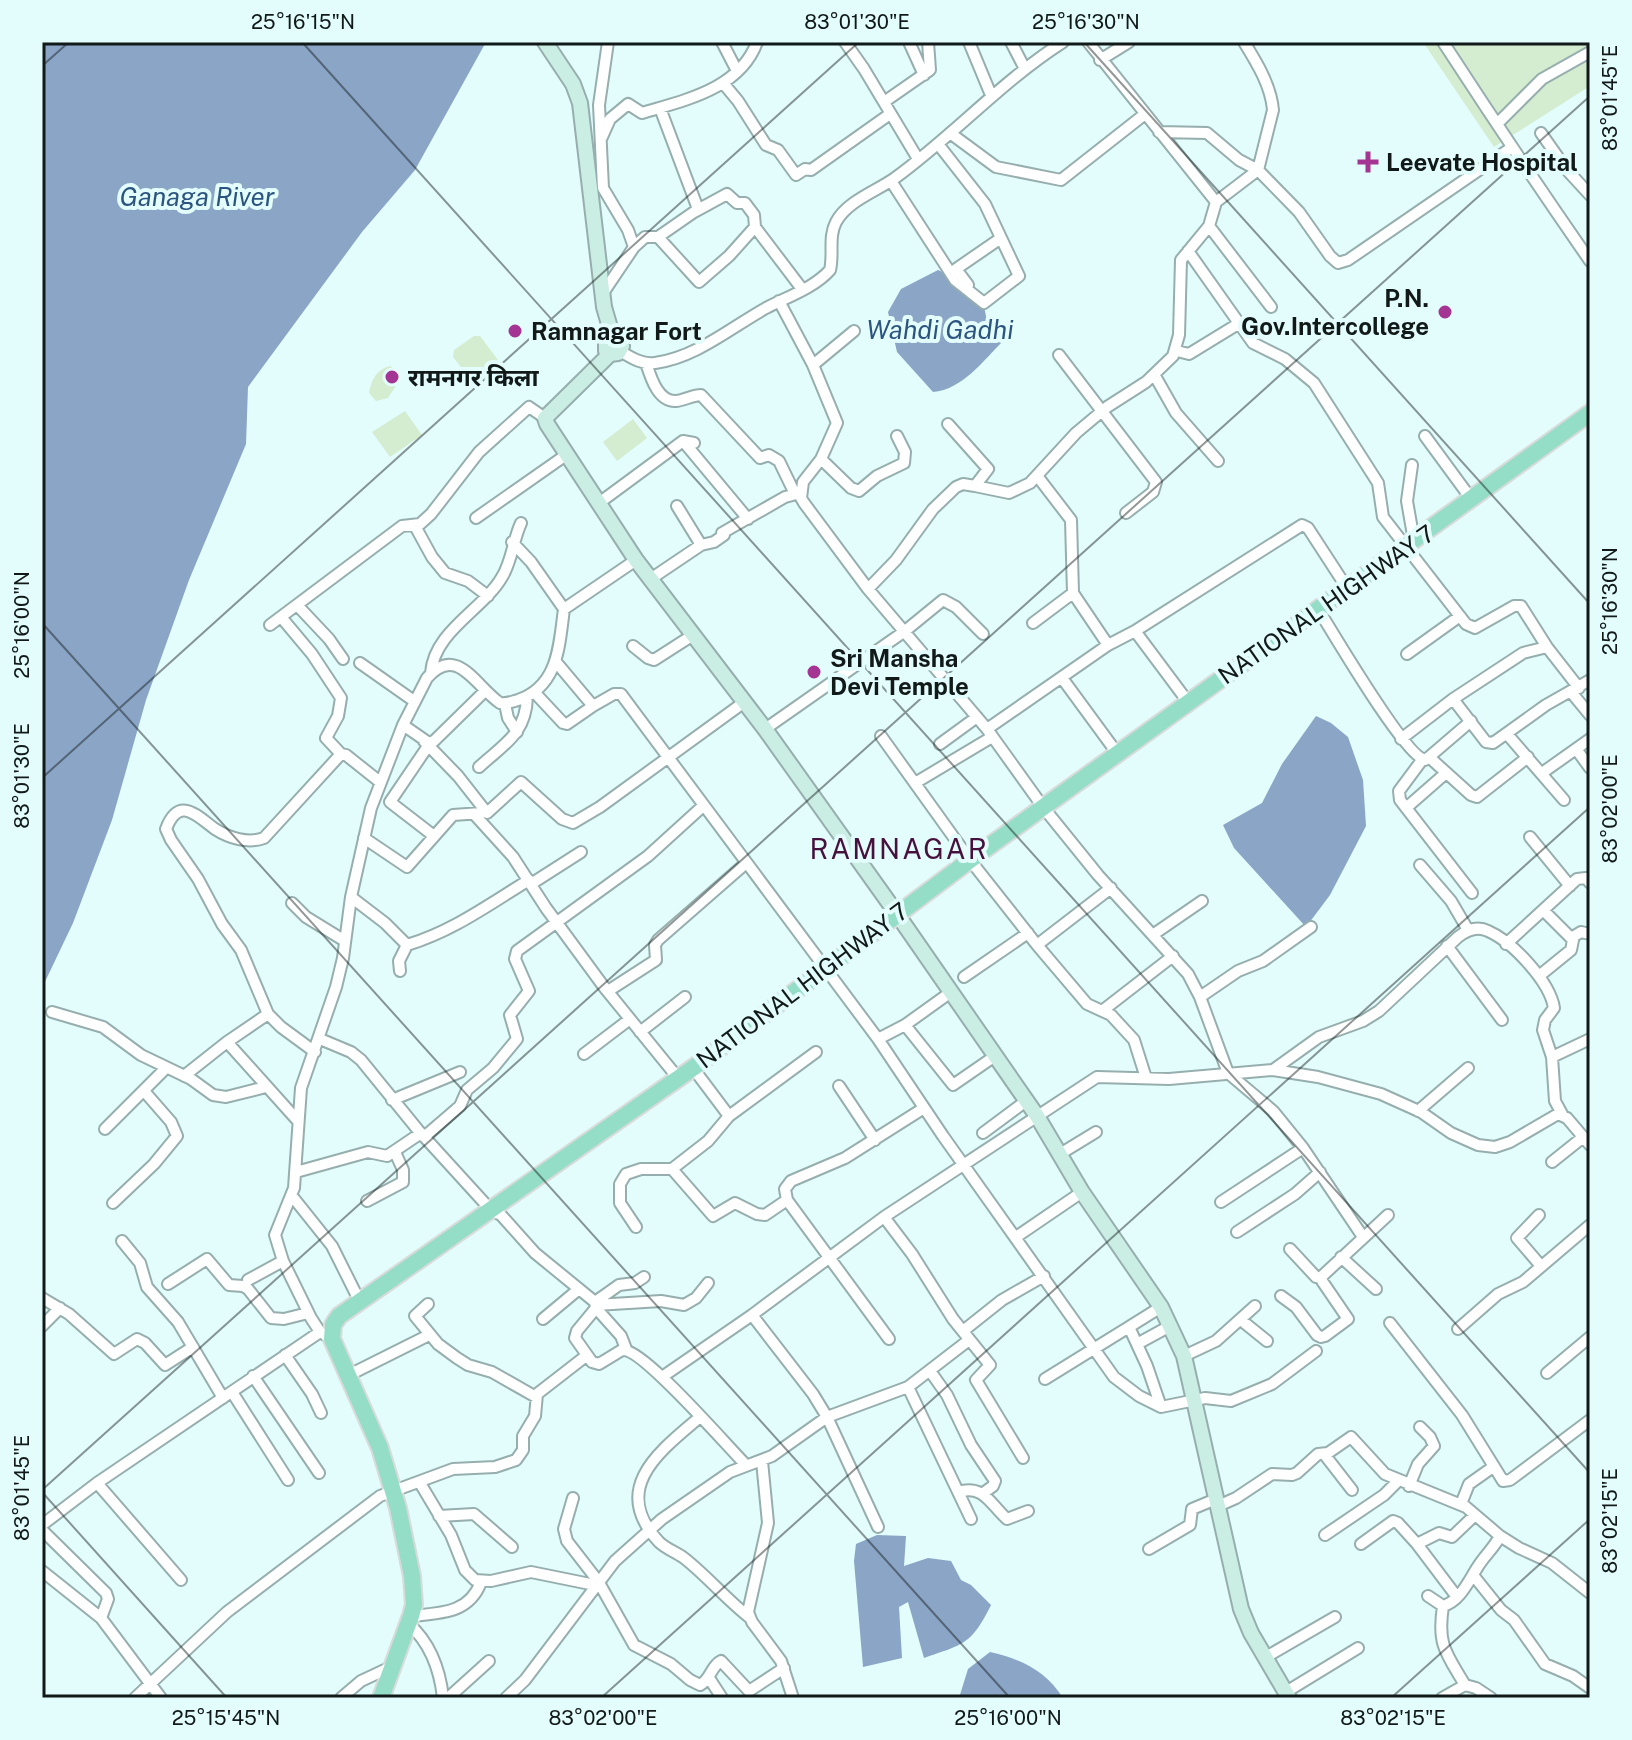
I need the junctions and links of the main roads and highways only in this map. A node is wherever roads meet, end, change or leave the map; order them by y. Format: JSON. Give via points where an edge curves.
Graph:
{"nodes":[{"id":1,"x":545,"y":42,"type":"edge"},
{"id":2,"x":1590,"y":413,"type":"edge"},
{"id":3,"x":897,"y":914,"type":"junction"},
{"id":4,"x":1287,"y":1695,"type":"edge"},
{"id":5,"x":381,"y":1698,"type":"edge"}],
"edges":[{"from":1,"to":3,"type":"main road","via":[[580,103],[614,347],[545,418],[636,560]]},
{"from":2,"to":3,"type":"main road","name":"NATIONAL HIGHWAY 7"},
{"from":3,"to":4,"type":"main road","via":[[1161,1307],[1184,1356],[1196,1400],[1238,1601]]},
{"from":3,"to":5,"type":"main road","name":"NATIONAL HIGHWAY 7","via":[[693,1068],[336,1320],[326,1336],[370,1422],[393,1489],[412,1576],[414,1605]]}]}
